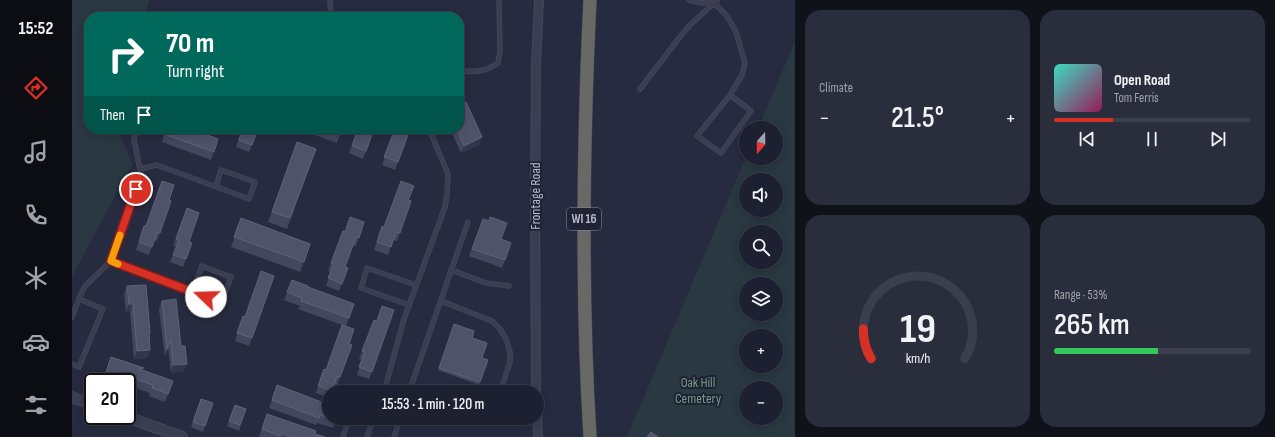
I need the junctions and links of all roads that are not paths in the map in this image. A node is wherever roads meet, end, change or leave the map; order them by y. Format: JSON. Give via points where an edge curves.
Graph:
{"nodes":[{"id":1,"x":330,"y":0,"type":"edge"},
{"id":2,"x":499,"y":0,"type":"edge"},
{"id":3,"x":539,"y":0,"type":"edge"},
{"id":4,"x":590,"y":0,"type":"edge"},
{"id":5,"x":689,"y":0,"type":"edge"},
{"id":6,"x":714,"y":2,"type":"edge"},
{"id":7,"x":331,"y":12,"type":"edge"},
{"id":8,"x":464,"y":70,"type":"edge"},
{"id":9,"x":640,"y":89,"type":"dead end"},
{"id":10,"x":730,"y":95,"type":"junction"},
{"id":11,"x":135,"y":134,"type":"edge"},
{"id":12,"x":430,"y":134,"type":"edge"},
{"id":13,"x":140,"y":169,"type":"junction"},
{"id":14,"x":216,"y":186,"type":"junction"},
{"id":15,"x":468,"y":222,"type":"dead end"},
{"id":16,"x":111,"y":261,"type":"junction"},
{"id":17,"x":451,"y":270,"type":"junction"},
{"id":18,"x":416,"y":285,"type":"junction"},
{"id":19,"x":509,"y":286,"type":"dead end"},
{"id":20,"x":192,"y":292,"type":"junction"},
{"id":21,"x":79,"y":299,"type":"junction"},
{"id":22,"x":441,"y":301,"type":"junction"},
{"id":23,"x":409,"y":305,"type":"junction"},
{"id":24,"x":72,"y":317,"type":"edge"},
{"id":25,"x":72,"y":364,"type":"edge"},
{"id":26,"x":386,"y":385,"type":"edge"},
{"id":27,"x":412,"y":385,"type":"edge"},
{"id":28,"x":502,"y":385,"type":"edge"},
{"id":29,"x":536,"y":385,"type":"edge"},
{"id":30,"x":72,"y":397,"type":"edge"},
{"id":31,"x":84,"y":402,"type":"edge"},
{"id":32,"x":136,"y":420,"type":"edge"},
{"id":33,"x":347,"y":425,"type":"edge"},
{"id":34,"x":371,"y":425,"type":"edge"},
{"id":35,"x":398,"y":425,"type":"edge"},
{"id":36,"x":538,"y":425,"type":"edge"},
{"id":37,"x":182,"y":437,"type":"edge"},
{"id":38,"x":343,"y":437,"type":"edge"},
{"id":39,"x":367,"y":437,"type":"edge"},
{"id":40,"x":394,"y":437,"type":"edge"},
{"id":41,"x":538,"y":437,"type":"edge"},
{"id":42,"x":590,"y":437,"type":"edge"}],
"edges":[{"from":1,"to":7,"type":"lane"},
{"from":2,"to":8,"type":"lane","via":[[498,63],[490,69]]},
{"from":3,"to":29,"type":"street","name":"Frontage Road","via":[[535,198]]},
{"from":4,"to":42,"type":"highway","number":"WI 16","via":[[584,237]]},
{"from":5,"to":6,"type":"lane","via":[[701,3]]},
{"from":6,"to":9,"type":"lane","via":[[690,25]]},
{"from":6,"to":10,"type":"lane","via":[[727,16],[736,32],[745,63],[742,75]]},
{"from":10,"to":10,"type":"lane","via":[[697,136],[722,153],[751,111]]},
{"from":11,"to":13,"type":"lane"},
{"from":12,"to":18,"type":"lane","via":[[448,174],[447,194],[445,207]]},
{"from":13,"to":14,"type":"lane","via":[[157,165]]},
{"from":13,"to":16,"type":"lane","via":[[141,175]]},
{"from":14,"to":14,"type":"lane","via":[[249,199],[255,182],[222,170]]},
{"from":15,"to":17,"type":"lane"},
{"from":16,"to":20,"type":"lane"},
{"from":16,"to":21,"type":"lane","via":[[86,286]]},
{"from":17,"to":19,"type":"lane","via":[[486,283]]},
{"from":17,"to":22,"type":"lane"},
{"from":18,"to":23,"type":"lane"},
{"from":18,"to":23,"type":"lane","via":[[367,268],[361,288]]},
{"from":20,"to":20,"type":"lane","via":[[221,303],[231,277],[202,266]]},
{"from":21,"to":24,"type":"lane"},
{"from":21,"to":25,"type":"lane","via":[[103,309],[79,367]]},
{"from":22,"to":27,"type":"lane"},
{"from":22,"to":28,"type":"lane","via":[[492,321],[500,329],[510,352],[510,362]]},
{"from":23,"to":26,"type":"lane"},
{"from":30,"to":31,"type":"street"},
{"from":32,"to":37,"type":"street"},
{"from":33,"to":38,"type":"lane"},
{"from":34,"to":39,"type":"lane"},
{"from":35,"to":40,"type":"lane"},
{"from":36,"to":41,"type":"street"}]}
